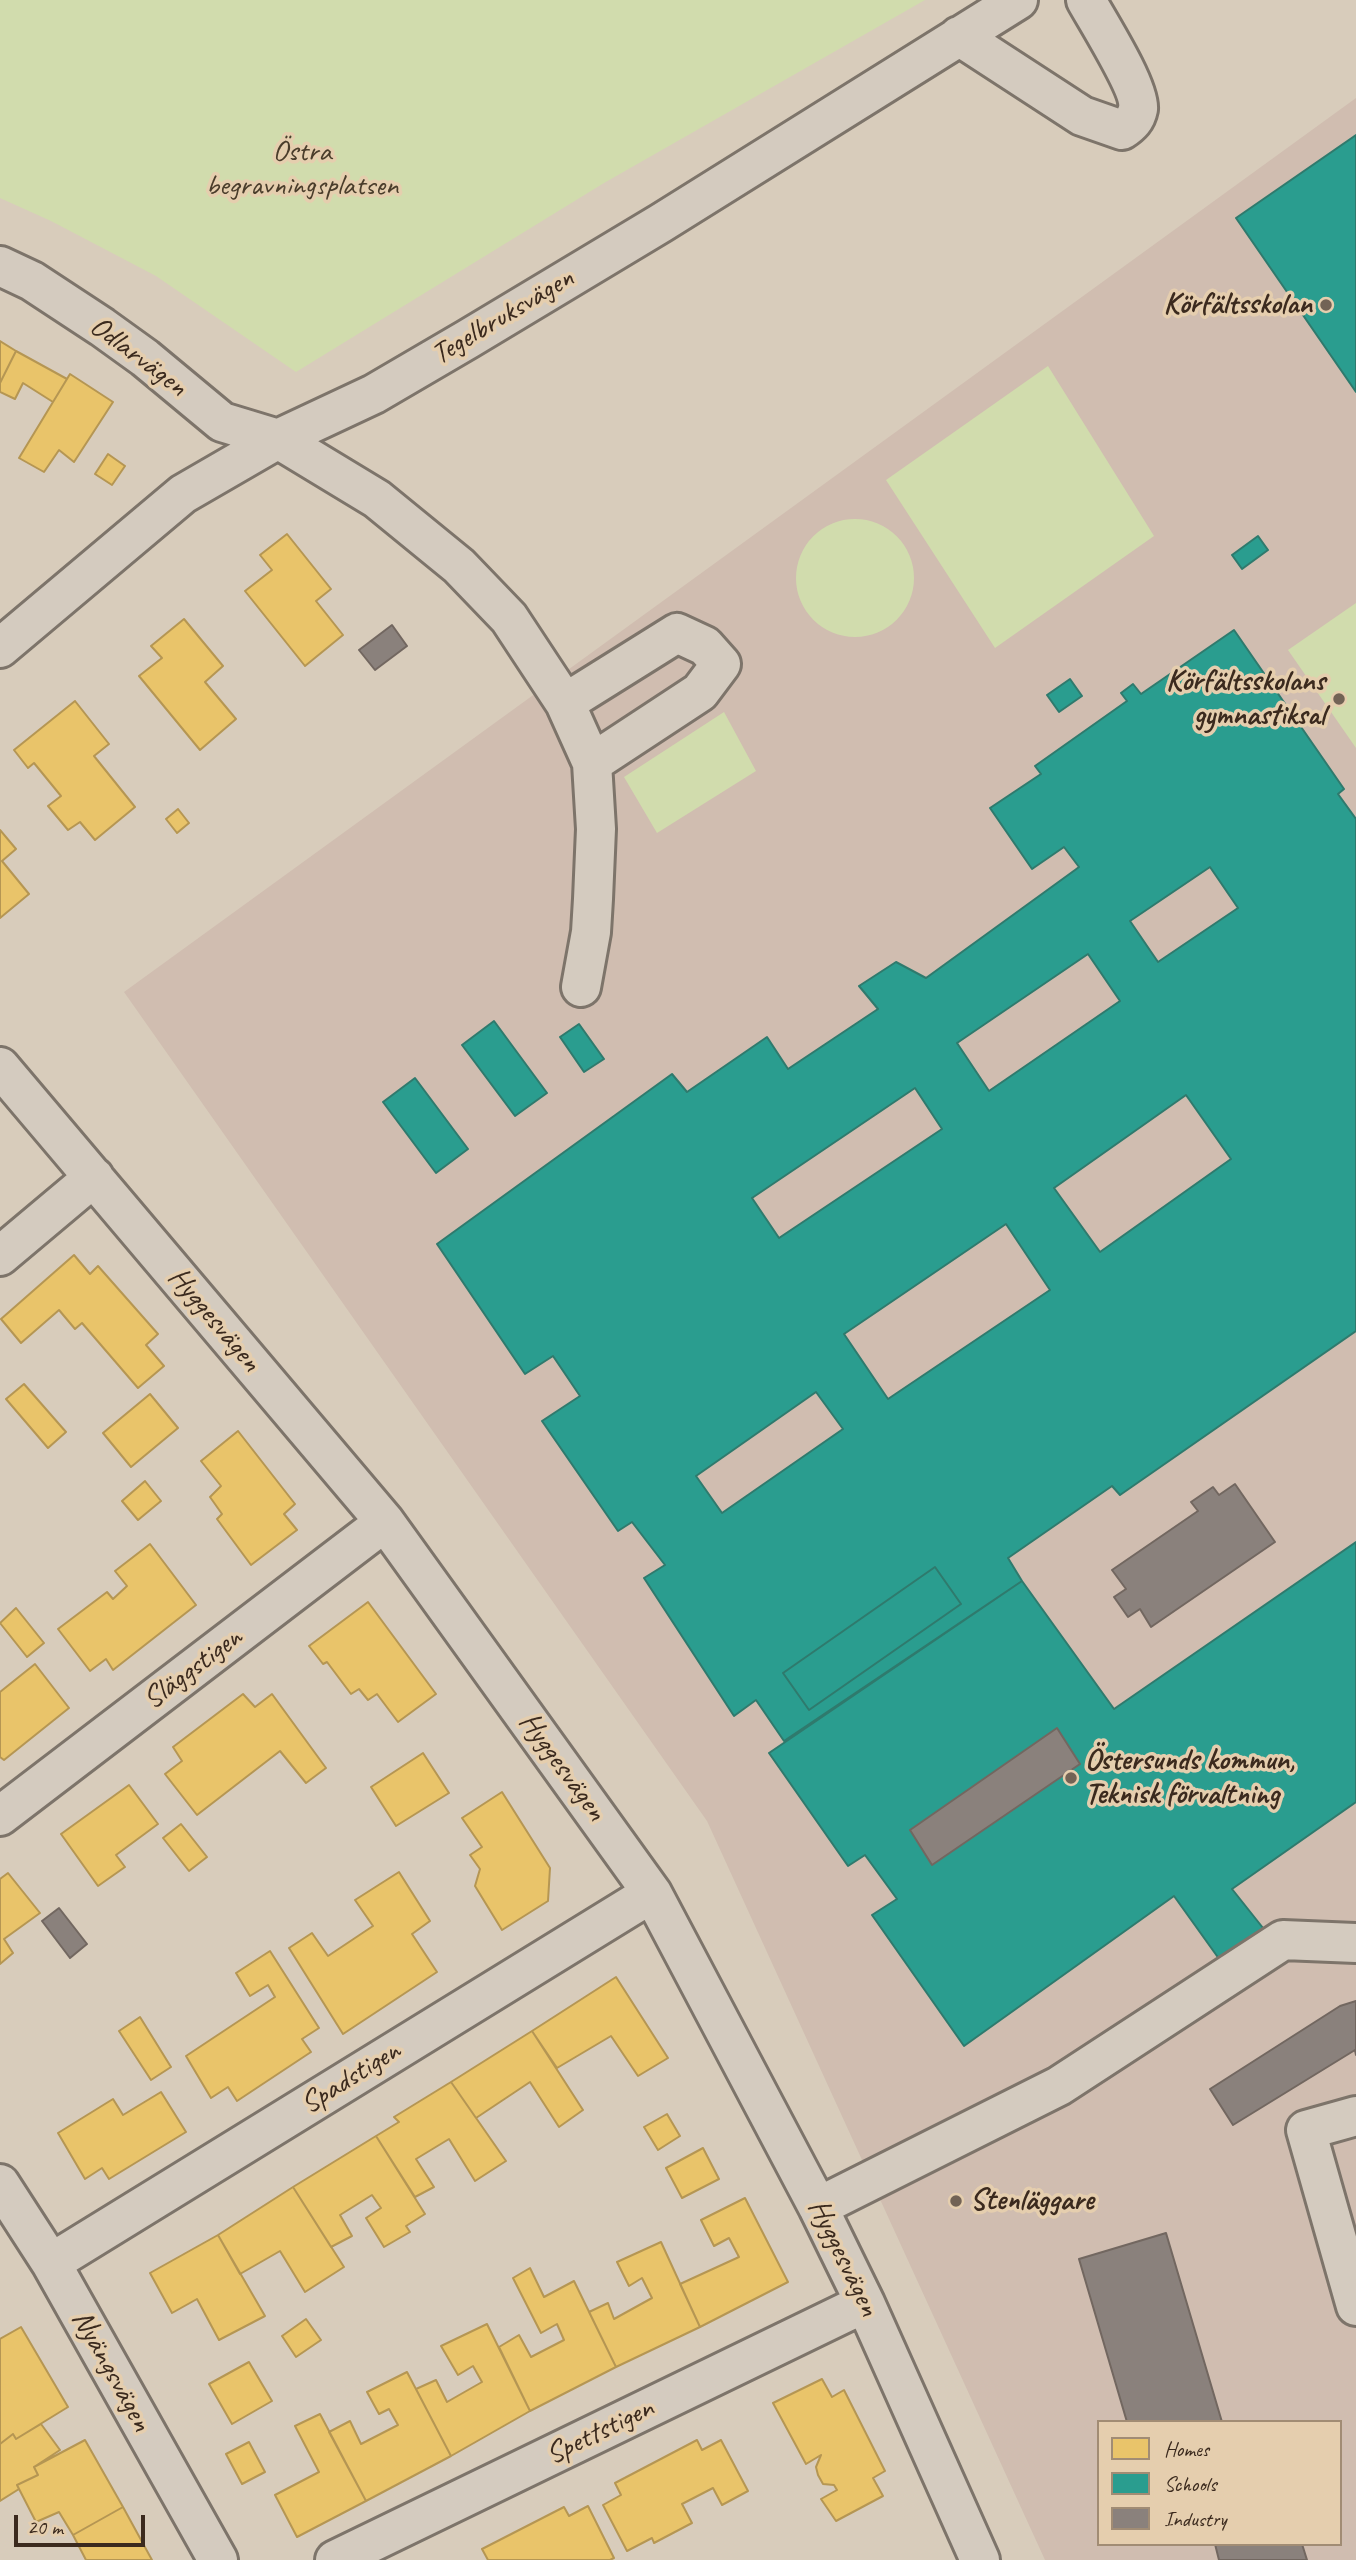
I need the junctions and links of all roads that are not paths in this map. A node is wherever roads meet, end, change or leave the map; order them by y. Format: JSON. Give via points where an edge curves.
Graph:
{"nodes":[{"id":1,"x":1018,"y":0,"type":"edge"},
{"id":2,"x":1086,"y":0,"type":"edge"},
{"id":3,"x":959,"y":36,"type":"junction"},
{"id":4,"x":0,"y":266,"type":"edge"},
{"id":5,"x":278,"y":439,"type":"junction"},
{"id":6,"x":0,"y":648,"type":"edge"},
{"id":7,"x":565,"y":703,"type":"junction"},
{"id":8,"x":592,"y":763,"type":"junction"},
{"id":9,"x":581,"y":987,"type":"dead end"},
{"id":10,"x":0,"y":1067,"type":"edge"},
{"id":11,"x":94,"y":1177,"type":"junction"},
{"id":12,"x":0,"y":1256,"type":"edge"},
{"id":13,"x":385,"y":1522,"type":"junction"},
{"id":14,"x":0,"y":1816,"type":"edge"},
{"id":15,"x":652,"y":1894,"type":"junction"},
{"id":16,"x":1356,"y":1942,"type":"edge"},
{"id":17,"x":1356,"y":2116,"type":"edge"},
{"id":18,"x":0,"y":2184,"type":"edge"},
{"id":19,"x":818,"y":2207,"type":"junction"},
{"id":20,"x":51,"y":2263,"type":"junction"},
{"id":21,"x":865,"y":2303,"type":"junction"},
{"id":22,"x":1356,"y":2306,"type":"edge"},
{"id":23,"x":218,"y":2560,"type":"edge"},
{"id":24,"x":335,"y":2560,"type":"edge"},
{"id":25,"x":980,"y":2560,"type":"edge"}],
"edges":[{"from":1,"to":3,"type":"street","name":"Tegelbruksvägen"},
{"from":2,"to":3,"type":"street","via":[[1133,87],[1139,132],[1082,116]]},
{"from":3,"to":5,"type":"street","name":"Tegelbruksvägen","via":[[444,353],[374,394]]},
{"from":4,"to":5,"type":"street","name":"Odlarvägen","via":[[32,281],[113,335],[222,422]]},
{"from":5,"to":6,"type":"street","name":"Tegelbruksvägen","via":[[183,494]]},
{"from":5,"to":7,"type":"street","name":"Odlarvägen","via":[[377,499],[459,566],[509,618]]},
{"from":7,"to":8,"type":"street","name":"Odlarvägen"},
{"from":7,"to":8,"type":"street","via":[[677,633],[705,646],[721,664],[701,692]]},
{"from":8,"to":9,"type":"street","via":[[596,829],[593,899]]},
{"from":10,"to":11,"type":"street","name":"Hyggesvägen"},
{"from":11,"to":12,"type":"street"},
{"from":11,"to":13,"type":"street","name":"Hyggesvägen"},
{"from":13,"to":14,"type":"street","name":"Släggstigen"},
{"from":13,"to":15,"type":"street","name":"Hyggesvägen"},
{"from":15,"to":19,"type":"street","name":"Hyggesvägen"},
{"from":15,"to":20,"type":"street","name":"Spadstigen"},
{"from":16,"to":19,"type":"street","via":[[1283,1940],[1059,2086]]},
{"from":17,"to":22,"type":"street","via":[[1306,2130]]},
{"from":18,"to":20,"type":"street","name":"Nyängsvägen"},
{"from":19,"to":21,"type":"street","name":"Hyggesvägen"},
{"from":20,"to":23,"type":"street","name":"Nyängsvägen"},
{"from":21,"to":24,"type":"street","name":"Spettstigen"},
{"from":21,"to":25,"type":"street","name":"Hyggesvägen"}]}
